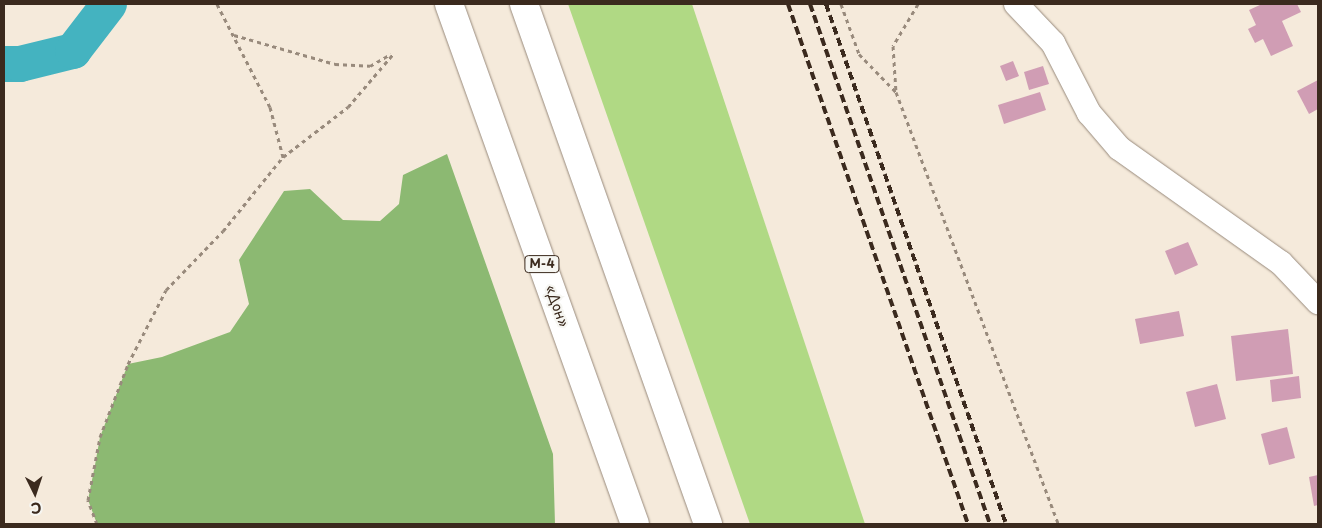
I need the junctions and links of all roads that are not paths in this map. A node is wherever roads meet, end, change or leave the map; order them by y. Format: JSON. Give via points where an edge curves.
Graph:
{"nodes":[{"id":1,"x":449,"y":4,"type":"edge"},
{"id":2,"x":524,"y":4,"type":"edge"},
{"id":3,"x":1016,"y":4,"type":"edge"},
{"id":4,"x":1318,"y":302,"type":"edge"},
{"id":5,"x":635,"y":524,"type":"edge"},
{"id":6,"x":708,"y":524,"type":"edge"}],
"edges":[{"from":1,"to":5,"type":"highway","name":"«Дон»","number":"М-4"},
{"from":2,"to":6,"type":"highway"},
{"from":3,"to":4,"type":"street","via":[[1053,43],[1089,114],[1119,148],[1282,263]]}]}
